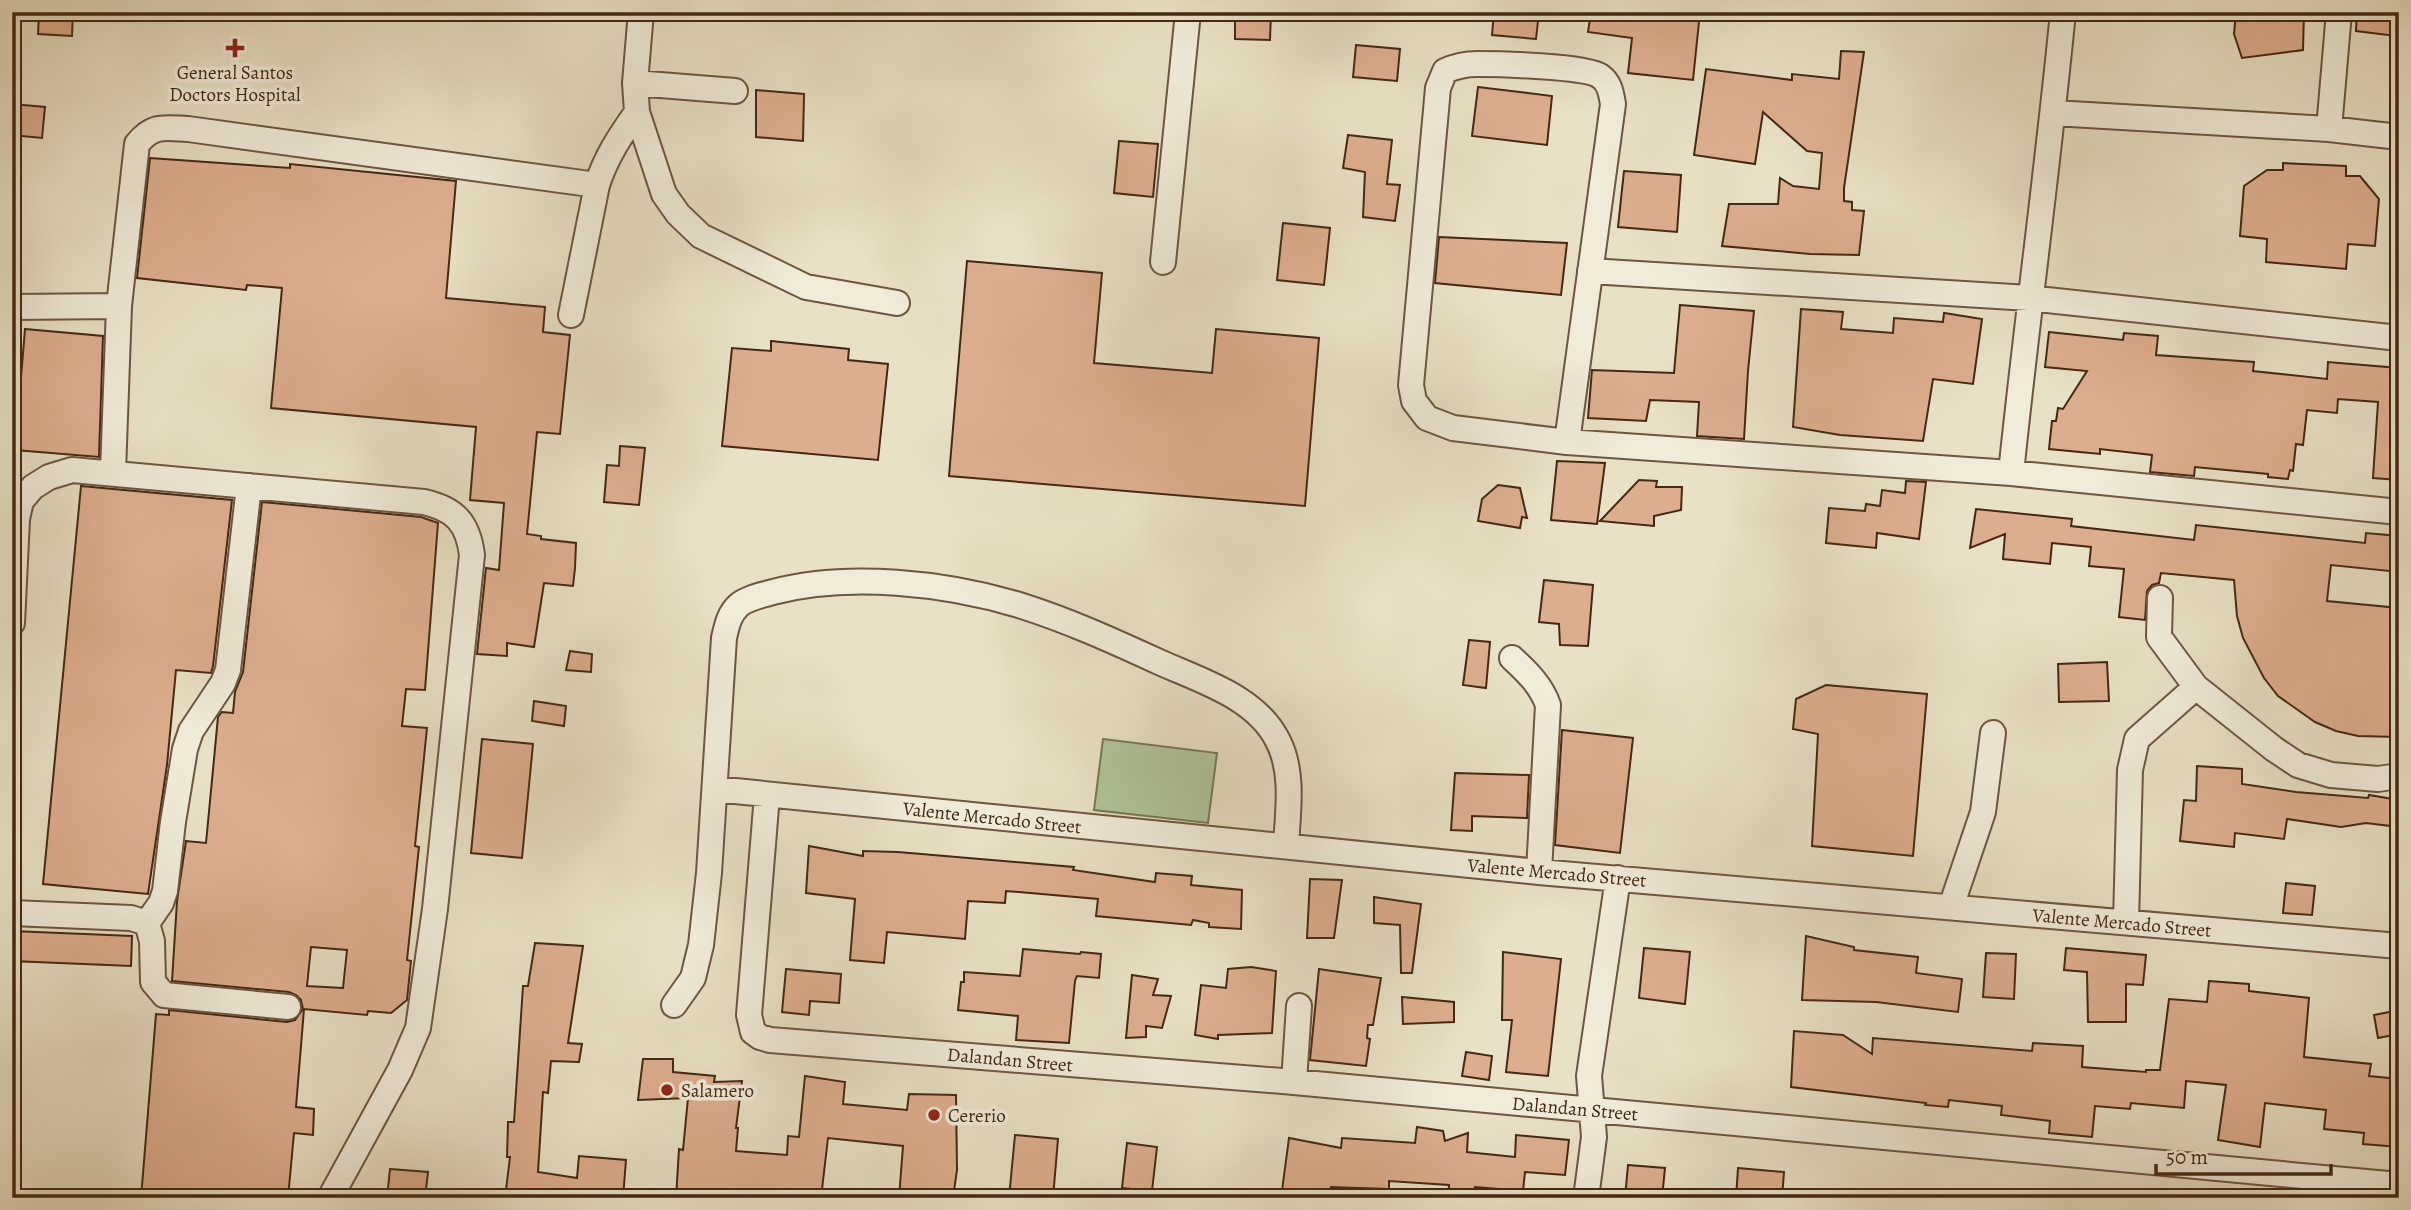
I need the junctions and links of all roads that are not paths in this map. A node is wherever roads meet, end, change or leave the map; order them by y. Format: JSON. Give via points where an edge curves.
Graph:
{"nodes":[{"id":1,"x":641,"y":12,"type":"edge"},
{"id":2,"x":1188,"y":12,"type":"edge"},
{"id":3,"x":2063,"y":12,"type":"edge"},
{"id":4,"x":2339,"y":12,"type":"edge"},
{"id":5,"x":635,"y":83,"type":"junction"},
{"id":6,"x":735,"y":91,"type":"dead end"},
{"id":7,"x":637,"y":112,"type":"junction"},
{"id":8,"x":2053,"y":113,"type":"junction"},
{"id":9,"x":2329,"y":129,"type":"junction"},
{"id":10,"x":2399,"y":137,"type":"edge"},
{"id":11,"x":597,"y":186,"type":"junction"},
{"id":12,"x":1163,"y":262,"type":"dead end"},
{"id":13,"x":1590,"y":271,"type":"junction"},
{"id":14,"x":2029,"y":298,"type":"junction"},
{"id":15,"x":897,"y":303,"type":"dead end"},
{"id":16,"x":119,"y":306,"type":"junction"},
{"id":17,"x":12,"y":307,"type":"edge"},
{"id":18,"x":571,"y":315,"type":"dead end"},
{"id":19,"x":2399,"y":338,"type":"edge"},
{"id":20,"x":1567,"y":442,"type":"junction"},
{"id":21,"x":113,"y":472,"type":"junction"},
{"id":22,"x":2011,"y":473,"type":"junction"},
{"id":23,"x":249,"y":486,"type":"junction"},
{"id":24,"x":2399,"y":512,"type":"edge"},
{"id":25,"x":14,"y":546,"type":"edge"},
{"id":26,"x":2160,"y":598,"type":"dead end"},
{"id":27,"x":12,"y":623,"type":"edge"},
{"id":28,"x":1513,"y":658,"type":"dead end"},
{"id":29,"x":2196,"y":687,"type":"junction"},
{"id":30,"x":1993,"y":733,"type":"dead end"},
{"id":31,"x":2399,"y":776,"type":"edge"},
{"id":32,"x":715,"y":789,"type":"junction"},
{"id":33,"x":767,"y":795,"type":"junction"},
{"id":34,"x":1286,"y":845,"type":"junction"},
{"id":35,"x":1539,"y":872,"type":"junction"},
{"id":36,"x":1618,"y":878,"type":"junction"},
{"id":37,"x":1951,"y":907,"type":"junction"},
{"id":38,"x":12,"y":913,"type":"edge"},
{"id":39,"x":2126,"y":922,"type":"junction"},
{"id":40,"x":147,"y":923,"type":"junction"},
{"id":41,"x":2399,"y":947,"type":"edge"},
{"id":42,"x":674,"y":1005,"type":"dead end"},
{"id":43,"x":1299,"y":1006,"type":"dead end"},
{"id":44,"x":288,"y":1007,"type":"dead end"},
{"id":45,"x":1294,"y":1082,"type":"junction"},
{"id":46,"x":1593,"y":1110,"type":"junction"},
{"id":47,"x":2399,"y":1185,"type":"edge"},
{"id":48,"x":330,"y":1198,"type":"edge"},
{"id":49,"x":1586,"y":1198,"type":"edge"}],
"edges":[{"from":1,"to":5,"type":"street"},
{"from":2,"to":12,"type":"street"},
{"from":3,"to":8,"type":"street"},
{"from":4,"to":9,"type":"street"},
{"from":5,"to":6,"type":"street"},
{"from":5,"to":7,"type":"street"},
{"from":7,"to":11,"type":"street","via":[[615,143]]},
{"from":7,"to":15,"type":"street","via":[[664,194],[701,236],[806,287]]},
{"from":8,"to":9,"type":"street"},
{"from":8,"to":14,"type":"street"},
{"from":9,"to":10,"type":"street"},
{"from":11,"to":16,"type":"street","via":[[161,127],[146,132],[137,144]]},
{"from":11,"to":18,"type":"street"},
{"from":13,"to":14,"type":"street"},
{"from":13,"to":20,"type":"street"},
{"from":13,"to":20,"type":"street","via":[[1613,104],[1609,87],[1599,75],[1580,70],[1476,64],[1445,71],[1438,88],[1413,401],[1427,418],[1453,428]]},
{"from":14,"to":19,"type":"street"},
{"from":14,"to":22,"type":"street"},
{"from":16,"to":17,"type":"street"},
{"from":16,"to":21,"type":"street"},
{"from":20,"to":22,"type":"street"},
{"from":21,"to":23,"type":"street"},
{"from":21,"to":25,"type":"street","via":[[72,470],[33,487],[21,501]]},
{"from":22,"to":24,"type":"street"},
{"from":23,"to":40,"type":"street","via":[[228,670],[185,749],[165,891]]},
{"from":23,"to":48,"type":"street","via":[[442,506],[470,536],[472,555],[435,909],[418,1028]]},
{"from":25,"to":27,"type":"street"},
{"from":26,"to":29,"type":"street","via":[[2159,637]]},
{"from":28,"to":35,"type":"street","via":[[1533,678],[1548,705]]},
{"from":29,"to":31,"type":"street","via":[[2298,765],[2331,775]]},
{"from":29,"to":39,"type":"street","via":[[2137,739],[2130,770]]},
{"from":30,"to":37,"type":"street","via":[[1983,812]]},
{"from":32,"to":33,"type":"street","name":"Valente Mercado Street"},
{"from":32,"to":34,"type":"street","via":[[724,638],[729,618],[740,604],[820,583],[914,585],[968,592],[1077,625],[1235,697],[1260,716],[1278,740],[1289,791]]},
{"from":32,"to":42,"type":"street","via":[[701,945],[693,978]]},
{"from":33,"to":34,"type":"street","name":"Valente Mercado Street"},
{"from":33,"to":45,"type":"street","name":"Dalandan Street","via":[[749,1015],[753,1032],[760,1037]]},
{"from":34,"to":35,"type":"street","name":"Valente Mercado Street"},
{"from":35,"to":36,"type":"street","name":"Valente Mercado Street"},
{"from":36,"to":37,"type":"street","name":"Valente Mercado Street"},
{"from":36,"to":46,"type":"street","via":[[1590,1076]]},
{"from":37,"to":39,"type":"street","name":"Valente Mercado Street"},
{"from":38,"to":40,"type":"street","via":[[131,918]]},
{"from":39,"to":41,"type":"street","name":"Valente Mercado Street"},
{"from":40,"to":44,"type":"street","via":[[153,982],[164,995]]},
{"from":43,"to":45,"type":"street"},
{"from":45,"to":46,"type":"street","name":"Dalandan Street"},
{"from":46,"to":47,"type":"street","name":"Dalandan Street"},
{"from":46,"to":49,"type":"street"}]}
